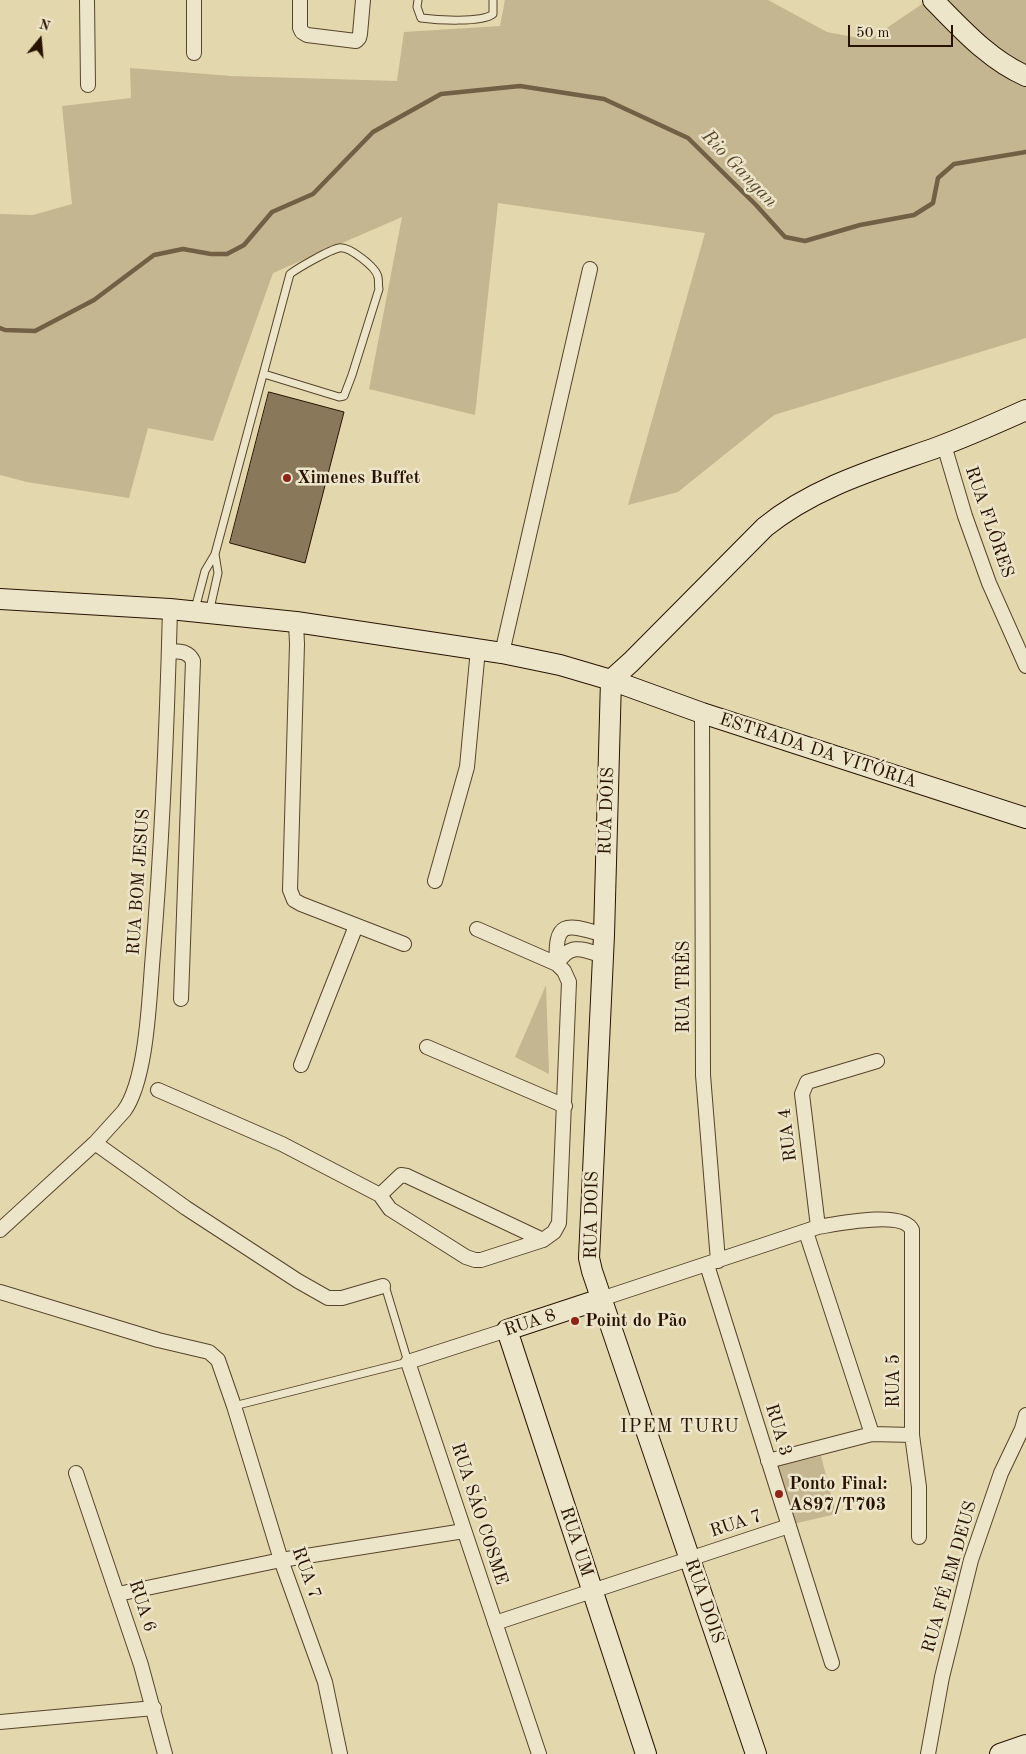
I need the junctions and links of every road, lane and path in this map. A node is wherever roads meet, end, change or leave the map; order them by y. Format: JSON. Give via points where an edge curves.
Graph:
{"nodes":[{"id":1,"x":87,"y":0,"type":"edge"},
{"id":2,"x":194,"y":0,"type":"edge"},
{"id":3,"x":300,"y":0,"type":"edge"},
{"id":4,"x":363,"y":0,"type":"edge"},
{"id":5,"x":418,"y":0,"type":"edge"},
{"id":6,"x":493,"y":0,"type":"edge"},
{"id":7,"x":940,"y":4,"type":"edge"},
{"id":8,"x":194,"y":53,"type":"dead end"},
{"id":9,"x":1026,"y":76,"type":"edge"},
{"id":10,"x":88,"y":85,"type":"dead end"},
{"id":11,"x":590,"y":269,"type":"dead end"},
{"id":12,"x":264,"y":374,"type":"junction"},
{"id":13,"x":1026,"y":410,"type":"edge"},
{"id":14,"x":944,"y":445,"type":"junction"},
{"id":15,"x":215,"y":554,"type":"junction"},
{"id":16,"x":0,"y":599,"type":"edge"},
{"id":17,"x":170,"y":609,"type":"junction"},
{"id":18,"x":201,"y":612,"type":"junction"},
{"id":19,"x":296,"y":622,"type":"junction"},
{"id":20,"x":478,"y":649,"type":"junction"},
{"id":21,"x":169,"y":651,"type":"junction"},
{"id":22,"x":502,"y":653,"type":"junction"},
{"id":23,"x":631,"y":662,"type":"junction"},
{"id":24,"x":1026,"y":666,"type":"edge"},
{"id":25,"x":611,"y":680,"type":"junction"},
{"id":26,"x":635,"y":690,"type":"junction"},
{"id":27,"x":702,"y":713,"type":"junction"},
{"id":28,"x":1026,"y":818,"type":"edge"},
{"id":29,"x":435,"y":881,"type":"dead end"},
{"id":30,"x":356,"y":926,"type":"junction"},
{"id":31,"x":477,"y":929,"type":"dead end"},
{"id":32,"x":604,"y":935,"type":"junction"},
{"id":33,"x":404,"y":944,"type":"dead end"},
{"id":34,"x":603,"y":956,"type":"junction"},
{"id":35,"x":557,"y":964,"type":"junction"},
{"id":36,"x":182,"y":999,"type":"dead end"},
{"id":37,"x":427,"y":1047,"type":"dead end"},
{"id":38,"x":877,"y":1061,"type":"dead end"},
{"id":39,"x":301,"y":1065,"type":"dead end"},
{"id":40,"x":158,"y":1090,"type":"dead end"},
{"id":41,"x":565,"y":1106,"type":"junction"},
{"id":42,"x":94,"y":1143,"type":"junction"},
{"id":43,"x":380,"y":1195,"type":"junction"},
{"id":44,"x":910,"y":1226,"type":"joint"},
{"id":45,"x":0,"y":1230,"type":"edge"},
{"id":46,"x":812,"y":1230,"type":"junction"},
{"id":47,"x":543,"y":1240,"type":"junction"},
{"id":48,"x":713,"y":1263,"type":"junction"},
{"id":49,"x":383,"y":1286,"type":"joint"},
{"id":50,"x":0,"y":1292,"type":"edge"},
{"id":51,"x":601,"y":1299,"type":"junction"},
{"id":52,"x":507,"y":1330,"type":"junction"},
{"id":53,"x":408,"y":1362,"type":"junction"},
{"id":54,"x":234,"y":1406,"type":"junction"},
{"id":55,"x":1026,"y":1415,"type":"edge"},
{"id":56,"x":872,"y":1434,"type":"junction"},
{"id":57,"x":912,"y":1435,"type":"junction"},
{"id":58,"x":768,"y":1461,"type":"junction"},
{"id":59,"x":76,"y":1473,"type":"dead end"},
{"id":60,"x":789,"y":1526,"type":"junction"},
{"id":61,"x":464,"y":1530,"type":"junction"},
{"id":62,"x":919,"y":1537,"type":"dead end"},
{"id":63,"x":690,"y":1559,"type":"junction"},
{"id":64,"x":281,"y":1560,"type":"junction"},
{"id":65,"x":592,"y":1591,"type":"junction"},
{"id":66,"x":118,"y":1594,"type":"junction"},
{"id":67,"x":495,"y":1622,"type":"junction"},
{"id":68,"x":832,"y":1664,"type":"dead end"},
{"id":69,"x":154,"y":1708,"type":"junction"},
{"id":70,"x":0,"y":1722,"type":"edge"},
{"id":71,"x":1026,"y":1745,"type":"edge"},
{"id":72,"x":164,"y":1754,"type":"edge"},
{"id":73,"x":340,"y":1754,"type":"edge"},
{"id":74,"x":539,"y":1754,"type":"edge"},
{"id":75,"x":646,"y":1754,"type":"edge"},
{"id":76,"x":756,"y":1754,"type":"edge"},
{"id":77,"x":928,"y":1754,"type":"edge"},
{"id":78,"x":1000,"y":1754,"type":"edge"}],
"edges":[{"from":1,"to":10,"type":"street"},
{"from":2,"to":8,"type":"street"},
{"from":3,"to":4,"type":"street","via":[[302,32],[356,41],[360,34]]},
{"from":5,"to":6,"type":"lane","via":[[421,18],[430,19],[485,18],[493,14]]},
{"from":7,"to":9,"type":"main road","via":[[1000,64]]},
{"from":11,"to":22,"type":"street"},
{"from":12,"to":12,"type":"lane","via":[[291,273],[340,247],[348,249],[372,267],[378,276],[379,289],[344,396]]},
{"from":12,"to":15,"type":"lane"},
{"from":13,"to":14,"type":"main road"},
{"from":14,"to":23,"type":"main road","via":[[823,490],[782,514],[765,527]]},
{"from":14,"to":24,"type":"street","name":"RUA FLÔRES","via":[[983,567]]},
{"from":15,"to":18,"type":"lane","via":[[205,571]]},
{"from":15,"to":18,"type":"lane","via":[[218,573]]},
{"from":16,"to":17,"type":"main road","name":"ESTRADA DA VITÓRIA"},
{"from":17,"to":18,"type":"main road","name":"ESTRADA DA VITÓRIA"},
{"from":17,"to":21,"type":"street","name":"RUA BOM JESUS"},
{"from":18,"to":19,"type":"main road","name":"ESTRADA DA VITÓRIA"},
{"from":19,"to":20,"type":"main road","name":"ESTRADA DA VITÓRIA"},
{"from":19,"to":30,"type":"street","via":[[290,890],[294,900],[301,904]]},
{"from":20,"to":22,"type":"main road","name":"ESTRADA DA VITÓRIA"},
{"from":20,"to":29,"type":"street","via":[[466,768]]},
{"from":21,"to":36,"type":"street","via":[[184,652],[193,661]]},
{"from":21,"to":42,"type":"street","name":"RUA BOM JESUS","via":[[157,907],[148,1018],[138,1080],[128,1105]]},
{"from":22,"to":25,"type":"main road","name":"ESTRADA DA VITÓRIA","via":[[574,668]]},
{"from":23,"to":25,"type":"main road"},
{"from":23,"to":26,"type":"main road","via":[[629,673]]},
{"from":25,"to":26,"type":"main road","name":"ESTRADA DA VITÓRIA"},
{"from":25,"to":32,"type":"main road","name":"RUA DOIS"},
{"from":26,"to":27,"type":"main road","name":"ESTRADA DA VITÓRIA"},
{"from":27,"to":28,"type":"main road","name":"ESTRADA DA VITÓRIA"},
{"from":27,"to":48,"type":"street","name":"RUA TRÊS","via":[[702,1075]]},
{"from":30,"to":33,"type":"street"},
{"from":30,"to":39,"type":"street"},
{"from":31,"to":35,"type":"street"},
{"from":32,"to":34,"type":"main road","name":"RUA DOIS"},
{"from":32,"to":35,"type":"street","via":[[572,926],[565,929],[558,937]]},
{"from":34,"to":35,"type":"street","via":[[574,949],[564,954]]},
{"from":34,"to":51,"type":"main road","name":"RUA DOIS","via":[[589,1258]]},
{"from":35,"to":41,"type":"street","via":[[568,976],[570,988]]},
{"from":37,"to":41,"type":"street"},
{"from":38,"to":46,"type":"street","name":"RUA 4","via":[[808,1082],[805,1086],[802,1094]]},
{"from":40,"to":43,"type":"street","via":[[282,1144]]},
{"from":41,"to":47,"type":"street","via":[[559,1223],[554,1232]]},
{"from":42,"to":45,"type":"street","name":"RUA BOM JESUS"},
{"from":42,"to":49,"type":"street","via":[[186,1208],[328,1298],[342,1298]]},
{"from":43,"to":47,"type":"street","via":[[397,1178],[407,1176]]},
{"from":43,"to":47,"type":"street","via":[[390,1209],[475,1260]]},
{"from":44,"to":46,"type":"street","name":"RUA 8","via":[[885,1220],[854,1221]]},
{"from":44,"to":57,"type":"street","name":"RUA 5"},
{"from":46,"to":48,"type":"street","name":"RUA 8"},
{"from":46,"to":56,"type":"street","name":"RUA 4"},
{"from":48,"to":51,"type":"street","name":"RUA 8"},
{"from":48,"to":58,"type":"street","name":"RUA 3"},
{"from":49,"to":53,"type":"lane","name":"RUA SÃO COSME"},
{"from":50,"to":54,"type":"street","name":"RUA 7","via":[[208,1352],[218,1360]]},
{"from":51,"to":52,"type":"main road","name":"RUA 8"},
{"from":51,"to":63,"type":"main road","name":"RUA DOIS"},
{"from":52,"to":53,"type":"street","name":"RUA 8"},
{"from":52,"to":65,"type":"main road","name":"RUA UM"},
{"from":53,"to":54,"type":"lane","name":"RUA 8"},
{"from":53,"to":61,"type":"street","name":"RUA SÃO COSME"},
{"from":54,"to":64,"type":"street","name":"RUA 7"},
{"from":55,"to":77,"type":"street","name":"RUA FÉ EM DEUS","via":[[1001,1473],[971,1560],[942,1677]]},
{"from":56,"to":57,"type":"street"},
{"from":56,"to":58,"type":"street"},
{"from":57,"to":62,"type":"street","name":"RUA 5","via":[[919,1487]]},
{"from":58,"to":60,"type":"street","name":"RUA 3"},
{"from":59,"to":66,"type":"street","name":"RUA 6"},
{"from":60,"to":63,"type":"street","name":"RUA 7"},
{"from":60,"to":68,"type":"street","name":"RUA 3"},
{"from":61,"to":64,"type":"street"},
{"from":61,"to":67,"type":"street","name":"RUA SÃO COSME"},
{"from":63,"to":65,"type":"street","name":"RUA 7"},
{"from":63,"to":76,"type":"main road","name":"RUA DOIS"},
{"from":64,"to":66,"type":"street"},
{"from":64,"to":73,"type":"street","name":"RUA 7","via":[[325,1682]]},
{"from":65,"to":67,"type":"street","name":"RUA 7"},
{"from":65,"to":75,"type":"main road","name":"RUA UM"},
{"from":66,"to":69,"type":"street","name":"RUA 6"},
{"from":67,"to":74,"type":"street","name":"RUA SÃO COSME"},
{"from":69,"to":70,"type":"street"},
{"from":69,"to":72,"type":"street","name":"RUA 6"},
{"from":71,"to":78,"type":"main road"}]}
